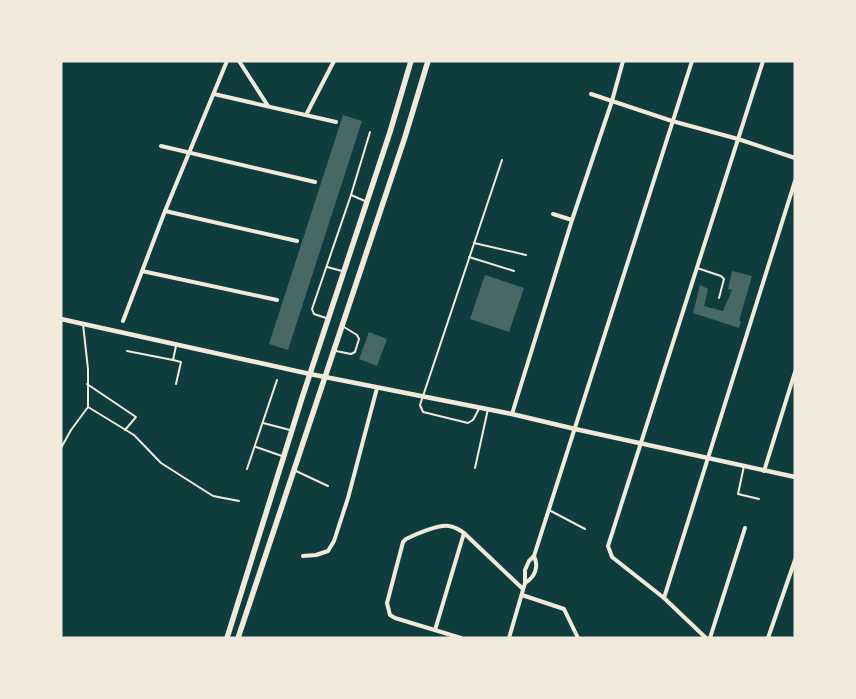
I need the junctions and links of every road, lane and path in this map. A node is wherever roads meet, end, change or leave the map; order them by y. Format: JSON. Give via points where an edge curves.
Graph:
{"nodes":[{"id":1,"x":227,"y":61,"type":"edge"},
{"id":2,"x":239,"y":61,"type":"edge"},
{"id":3,"x":334,"y":61,"type":"edge"},
{"id":4,"x":411,"y":61,"type":"edge"},
{"id":5,"x":428,"y":61,"type":"edge"},
{"id":6,"x":623,"y":61,"type":"edge"},
{"id":7,"x":692,"y":61,"type":"edge"},
{"id":8,"x":763,"y":61,"type":"edge"},
{"id":9,"x":214,"y":94,"type":"junction"},
{"id":10,"x":591,"y":94,"type":"dead end"},
{"id":11,"x":612,"y":101,"type":"junction"},
{"id":12,"x":268,"y":106,"type":"junction"},
{"id":13,"x":306,"y":115,"type":"junction"},
{"id":14,"x":672,"y":121,"type":"junction"},
{"id":15,"x":336,"y":122,"type":"dead end"},
{"id":16,"x":370,"y":132,"type":"dead end"},
{"id":17,"x":738,"y":139,"type":"junction"},
{"id":18,"x":161,"y":146,"type":"dead end"},
{"id":19,"x":189,"y":154,"type":"junction"},
{"id":20,"x":795,"y":158,"type":"edge"},
{"id":21,"x":502,"y":160,"type":"dead end"},
{"id":22,"x":795,"y":181,"type":"edge"},
{"id":23,"x":315,"y":182,"type":"dead end"},
{"id":24,"x":351,"y":195,"type":"junction"},
{"id":25,"x":368,"y":202,"type":"junction"},
{"id":26,"x":165,"y":212,"type":"junction"},
{"id":27,"x":553,"y":214,"type":"dead end"},
{"id":28,"x":572,"y":220,"type":"junction"},
{"id":29,"x":297,"y":241,"type":"dead end"},
{"id":30,"x":474,"y":243,"type":"junction"},
{"id":31,"x":526,"y":255,"type":"dead end"},
{"id":32,"x":469,"y":257,"type":"junction"},
{"id":33,"x":327,"y":267,"type":"junction"},
{"id":34,"x":697,"y":268,"type":"junction"},
{"id":35,"x":142,"y":271,"type":"junction"},
{"id":36,"x":514,"y":271,"type":"dead end"},
{"id":37,"x":344,"y":272,"type":"junction"},
{"id":38,"x":719,"y":298,"type":"dead end"},
{"id":39,"x":277,"y":300,"type":"dead end"},
{"id":40,"x":61,"y":319,"type":"edge"},
{"id":41,"x":329,"y":319,"type":"junction"},
{"id":42,"x":123,"y":321,"type":"dead end"},
{"id":43,"x":83,"y":324,"type":"junction"},
{"id":44,"x":342,"y":326,"type":"junction"},
{"id":45,"x":176,"y":344,"type":"junction"},
{"id":46,"x":127,"y":351,"type":"dead end"},
{"id":47,"x":334,"y":351,"type":"junction"},
{"id":48,"x":173,"y":360,"type":"junction"},
{"id":49,"x":795,"y":372,"type":"edge"},
{"id":50,"x":310,"y":374,"type":"junction"},
{"id":51,"x":325,"y":377,"type":"junction"},
{"id":52,"x":277,"y":380,"type":"dead end"},
{"id":53,"x":87,"y":384,"type":"junction"},
{"id":54,"x":176,"y":384,"type":"dead end"},
{"id":55,"x":377,"y":388,"type":"junction"},
{"id":56,"x":423,"y":396,"type":"junction"},
{"id":57,"x":88,"y":407,"type":"junction"},
{"id":58,"x":480,"y":408,"type":"junction"},
{"id":59,"x":488,"y":409,"type":"junction"},
{"id":60,"x":512,"y":414,"type":"junction"},
{"id":61,"x":263,"y":423,"type":"junction"},
{"id":62,"x":575,"y":429,"type":"junction"},
{"id":63,"x":125,"y":430,"type":"junction"},
{"id":64,"x":292,"y":430,"type":"junction"},
{"id":65,"x":641,"y":444,"type":"junction"},
{"id":66,"x":256,"y":447,"type":"junction"},
{"id":67,"x":61,"y":448,"type":"edge"},
{"id":68,"x":284,"y":456,"type":"junction"},
{"id":69,"x":707,"y":458,"type":"junction"},
{"id":70,"x":744,"y":466,"type":"junction"},
{"id":71,"x":475,"y":468,"type":"dead end"},
{"id":72,"x":248,"y":469,"type":"dead end"},
{"id":73,"x":294,"y":470,"type":"junction"},
{"id":74,"x":764,"y":471,"type":"junction"},
{"id":75,"x":795,"y":477,"type":"edge"},
{"id":76,"x":328,"y":486,"type":"dead end"},
{"id":77,"x":759,"y":500,"type":"dead end"},
{"id":78,"x":239,"y":501,"type":"dead end"},
{"id":79,"x":549,"y":510,"type":"junction"},
{"id":80,"x":745,"y":528,"type":"dead end"},
{"id":81,"x":585,"y":529,"type":"dead end"},
{"id":82,"x":464,"y":533,"type":"junction"},
{"id":83,"x":303,"y":556,"type":"dead end"},
{"id":84,"x":534,"y":556,"type":"junction"},
{"id":85,"x":795,"y":560,"type":"edge"},
{"id":86,"x":525,"y":583,"type":"junction"},
{"id":87,"x":524,"y":589,"type":"junction"},
{"id":88,"x":522,"y":595,"type":"junction"},
{"id":89,"x":664,"y":598,"type":"junction"},
{"id":90,"x":435,"y":630,"type":"junction"},
{"id":91,"x":226,"y":638,"type":"edge"},
{"id":92,"x":238,"y":638,"type":"edge"},
{"id":93,"x":462,"y":638,"type":"edge"},
{"id":94,"x":509,"y":638,"type":"edge"},
{"id":95,"x":578,"y":638,"type":"edge"},
{"id":96,"x":706,"y":638,"type":"edge"},
{"id":97,"x":710,"y":638,"type":"edge"},
{"id":98,"x":768,"y":638,"type":"edge"}],
"edges":[{"from":1,"to":9,"type":"street"},
{"from":2,"to":12,"type":"street"},
{"from":3,"to":13,"type":"street"},
{"from":4,"to":25,"type":"main road"},
{"from":5,"to":44,"type":"main road","via":[[406,137]]},
{"from":6,"to":11,"type":"street"},
{"from":7,"to":14,"type":"street"},
{"from":8,"to":17,"type":"street"},
{"from":9,"to":12,"type":"street"},
{"from":9,"to":19,"type":"street"},
{"from":10,"to":11,"type":"street"},
{"from":11,"to":14,"type":"street"},
{"from":11,"to":28,"type":"street"},
{"from":12,"to":13,"type":"street"},
{"from":13,"to":15,"type":"street"},
{"from":14,"to":17,"type":"street"},
{"from":14,"to":62,"type":"street"},
{"from":16,"to":24,"type":"lane"},
{"from":17,"to":20,"type":"street"},
{"from":17,"to":34,"type":"street"},
{"from":18,"to":19,"type":"street"},
{"from":19,"to":23,"type":"street"},
{"from":19,"to":26,"type":"street"},
{"from":21,"to":30,"type":"lane"},
{"from":22,"to":69,"type":"street"},
{"from":24,"to":25,"type":"lane"},
{"from":24,"to":33,"type":"lane"},
{"from":25,"to":37,"type":"main road"},
{"from":26,"to":29,"type":"street"},
{"from":26,"to":35,"type":"street"},
{"from":27,"to":28,"type":"street"},
{"from":28,"to":60,"type":"street"},
{"from":30,"to":31,"type":"lane"},
{"from":30,"to":32,"type":"lane"},
{"from":32,"to":36,"type":"lane"},
{"from":32,"to":56,"type":"lane"},
{"from":33,"to":37,"type":"lane"},
{"from":33,"to":41,"type":"lane","via":[[312,308],[314,314]]},
{"from":34,"to":38,"type":"lane","via":[[722,276]]},
{"from":34,"to":65,"type":"street"},
{"from":35,"to":39,"type":"street"},
{"from":35,"to":42,"type":"street"},
{"from":37,"to":41,"type":"main road"},
{"from":40,"to":43,"type":"street"},
{"from":41,"to":50,"type":"main road"},
{"from":43,"to":45,"type":"street"},
{"from":43,"to":53,"type":"lane"},
{"from":44,"to":47,"type":"main road"},
{"from":44,"to":47,"type":"lane","via":[[359,339],[355,352]]},
{"from":45,"to":48,"type":"lane"},
{"from":45,"to":50,"type":"street"},
{"from":46,"to":48,"type":"lane"},
{"from":47,"to":51,"type":"main road"},
{"from":48,"to":54,"type":"lane","via":[[181,362]]},
{"from":49,"to":74,"type":"street"},
{"from":50,"to":51,"type":"street"},
{"from":50,"to":64,"type":"main road"},
{"from":51,"to":55,"type":"street"},
{"from":51,"to":73,"type":"main road"},
{"from":52,"to":61,"type":"lane"},
{"from":53,"to":57,"type":"lane"},
{"from":53,"to":63,"type":"lane","via":[[136,417]]},
{"from":55,"to":56,"type":"street"},
{"from":55,"to":83,"type":"street","via":[[334,541],[328,551]]},
{"from":56,"to":58,"type":"street"},
{"from":56,"to":58,"type":"lane","via":[[420,408],[423,412],[468,423]]},
{"from":57,"to":63,"type":"lane"},
{"from":57,"to":67,"type":"lane"},
{"from":58,"to":59,"type":"street"},
{"from":59,"to":60,"type":"street"},
{"from":59,"to":71,"type":"lane"},
{"from":60,"to":62,"type":"street"},
{"from":61,"to":64,"type":"lane"},
{"from":61,"to":66,"type":"lane"},
{"from":62,"to":65,"type":"street"},
{"from":62,"to":79,"type":"street"},
{"from":63,"to":78,"type":"lane","via":[[161,463],[213,496]]},
{"from":64,"to":68,"type":"main road"},
{"from":65,"to":69,"type":"street"},
{"from":65,"to":89,"type":"street","via":[[608,546],[612,557]]},
{"from":66,"to":68,"type":"lane"},
{"from":66,"to":72,"type":"lane"},
{"from":68,"to":91,"type":"main road"},
{"from":69,"to":70,"type":"street"},
{"from":69,"to":89,"type":"street"},
{"from":70,"to":74,"type":"street"},
{"from":70,"to":77,"type":"lane","via":[[738,494]]},
{"from":73,"to":76,"type":"lane"},
{"from":73,"to":92,"type":"main road"},
{"from":74,"to":75,"type":"street"},
{"from":79,"to":81,"type":"lane"},
{"from":79,"to":84,"type":"street"},
{"from":80,"to":97,"type":"street"},
{"from":82,"to":87,"type":"street"},
{"from":82,"to":90,"type":"street"},
{"from":82,"to":90,"type":"street","via":[[444,526],[404,542],[387,607],[394,618]]},
{"from":84,"to":86,"type":"street","via":[[525,570]]},
{"from":84,"to":86,"type":"street","via":[[535,573]]},
{"from":85,"to":98,"type":"street"},
{"from":86,"to":87,"type":"street"},
{"from":87,"to":88,"type":"street"},
{"from":88,"to":94,"type":"street"},
{"from":88,"to":95,"type":"street","via":[[564,610]]},
{"from":89,"to":96,"type":"street"},
{"from":90,"to":93,"type":"street"}]}
